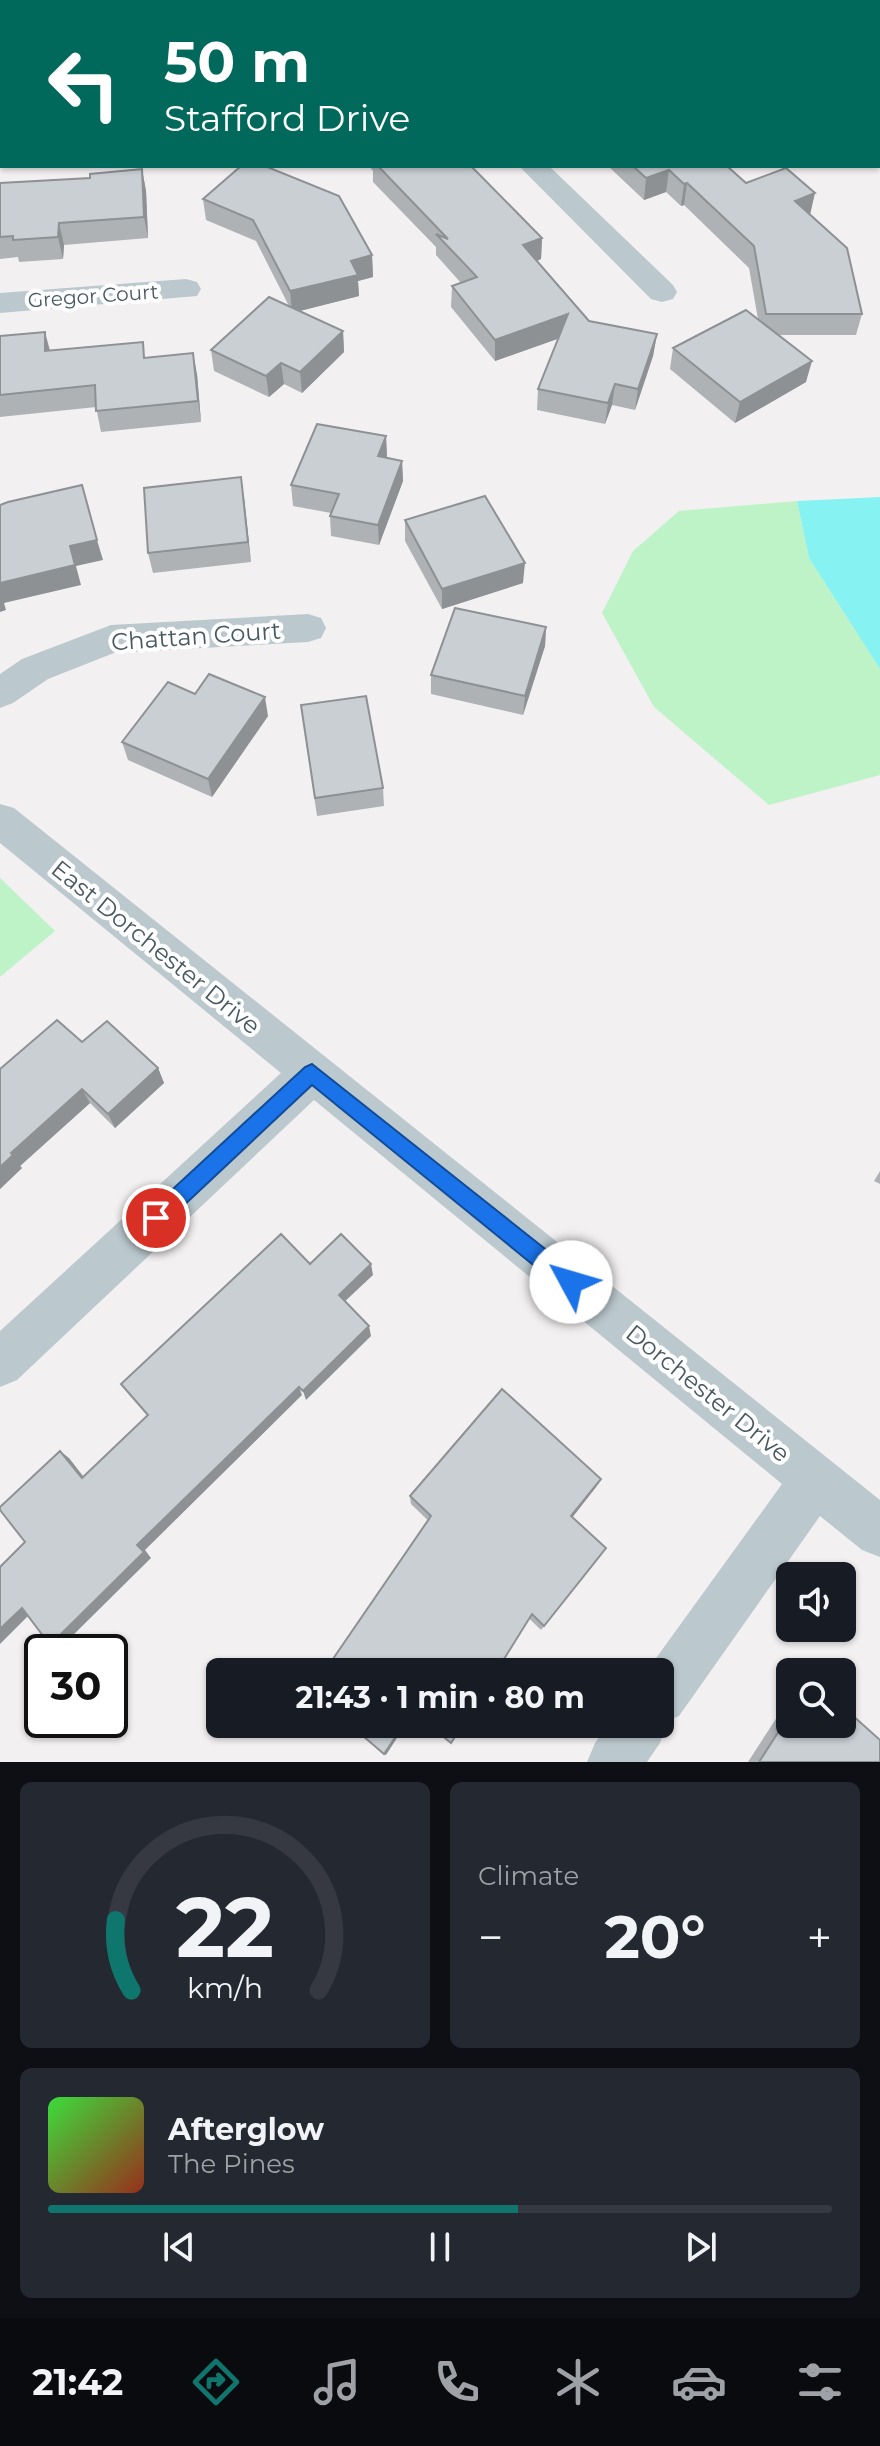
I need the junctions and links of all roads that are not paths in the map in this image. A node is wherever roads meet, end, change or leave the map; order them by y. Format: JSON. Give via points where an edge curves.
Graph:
{"nodes":[{"id":1,"x":535,"y":168,"type":"edge"},
{"id":2,"x":186,"y":289,"type":"dead end"},
{"id":3,"x":662,"y":292,"type":"dead end"},
{"id":4,"x":0,"y":303,"type":"edge"},
{"id":5,"x":308,"y":628,"type":"dead end"},
{"id":6,"x":0,"y":693,"type":"edge"},
{"id":7,"x":0,"y":820,"type":"edge"},
{"id":8,"x":312,"y":1073,"type":"junction"},
{"id":9,"x":0,"y":1363,"type":"edge"},
{"id":10,"x":815,"y":1481,"type":"junction"},
{"id":11,"x":880,"y":1532,"type":"edge"},
{"id":12,"x":674,"y":1677,"type":"edge"},
{"id":13,"x":631,"y":1738,"type":"edge"},
{"id":14,"x":614,"y":1762,"type":"edge"}],
"edges":[{"from":1,"to":3,"type":"street"},
{"from":2,"to":4,"type":"street","name":"Gregor Court"},
{"from":5,"to":6,"type":"street","name":"Chattan Court","via":[[111,639],[35,669]]},
{"from":7,"to":8,"type":"street","name":"East Dorchester Drive"},
{"from":8,"to":9,"type":"street"},
{"from":8,"to":10,"type":"street","name":"Dorchester Drive"},
{"from":10,"to":11,"type":"street","name":"Dorchester Drive"},
{"from":10,"to":12,"type":"street"},
{"from":13,"to":14,"type":"street"}]}
